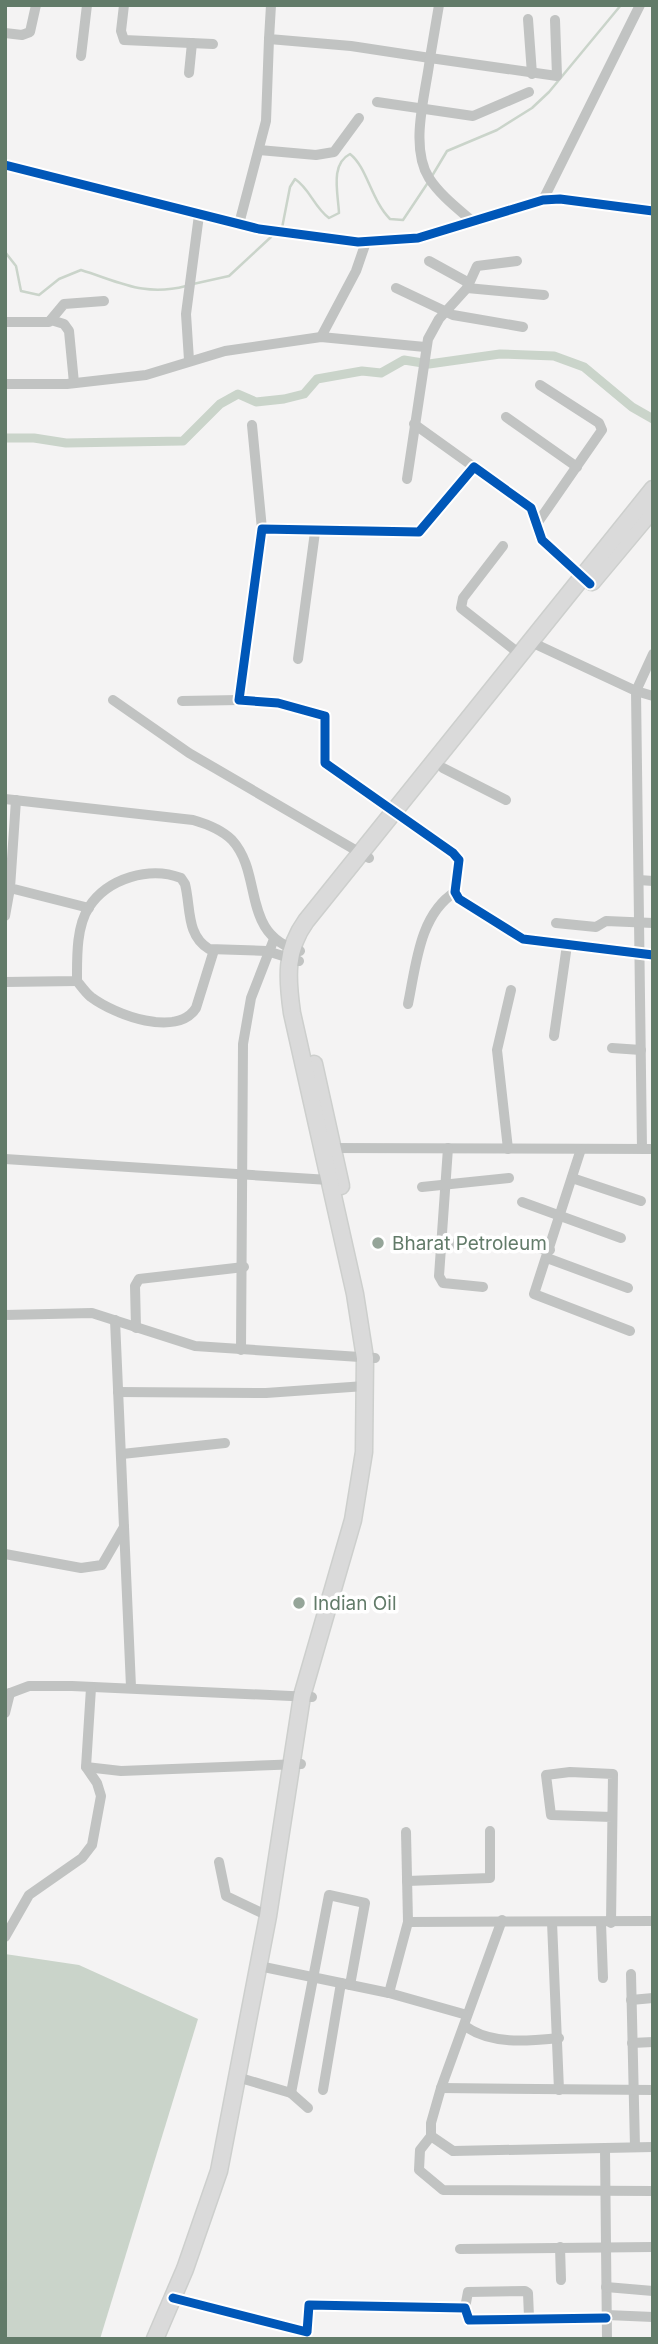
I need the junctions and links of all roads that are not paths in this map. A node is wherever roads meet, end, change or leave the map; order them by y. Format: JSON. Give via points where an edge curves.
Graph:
{"nodes":[{"id":1,"x":36,"y":5,"type":"edge"},
{"id":2,"x":87,"y":5,"type":"edge"},
{"id":3,"x":124,"y":5,"type":"edge"},
{"id":4,"x":271,"y":5,"type":"edge"},
{"id":5,"x":439,"y":5,"type":"edge"},
{"id":6,"x":640,"y":5,"type":"edge"},
{"id":7,"x":528,"y":19,"type":"dead end"},
{"id":8,"x":555,"y":20,"type":"dead end"},
{"id":9,"x":5,"y":33,"type":"edge"},
{"id":10,"x":269,"y":39,"type":"junction"},
{"id":11,"x":192,"y":43,"type":"junction"},
{"id":12,"x":213,"y":44,"type":"dead end"},
{"id":13,"x":81,"y":56,"type":"dead end"},
{"id":14,"x":430,"y":58,"type":"junction"},
{"id":15,"x":189,"y":74,"type":"dead end"},
{"id":16,"x":532,"y":74,"type":"junction"},
{"id":17,"x":529,"y":92,"type":"dead end"},
{"id":18,"x":377,"y":102,"type":"dead end"},
{"id":19,"x":424,"y":108,"type":"junction"},
{"id":20,"x":359,"y":118,"type":"dead end"},
{"id":21,"x":259,"y":150,"type":"junction"},
{"id":22,"x":5,"y":165,"type":"edge"},
{"id":23,"x":543,"y":200,"type":"junction"},
{"id":24,"x":653,"y":211,"type":"edge"},
{"id":25,"x":199,"y":215,"type":"junction"},
{"id":26,"x":472,"y":221,"type":"junction"},
{"id":27,"x":239,"y":224,"type":"junction"},
{"id":28,"x":366,"y":242,"type":"junction"},
{"id":29,"x":429,"y":261,"type":"dead end"},
{"id":30,"x":517,"y":261,"type":"dead end"},
{"id":31,"x":468,"y":286,"type":"junction"},
{"id":32,"x":396,"y":288,"type":"dead end"},
{"id":33,"x":544,"y":295,"type":"dead end"},
{"id":34,"x":104,"y":301,"type":"dead end"},
{"id":35,"x":445,"y":312,"type":"junction"},
{"id":36,"x":51,"y":320,"type":"junction"},
{"id":37,"x":5,"y":323,"type":"edge"},
{"id":38,"x":523,"y":327,"type":"dead end"},
{"id":39,"x":321,"y":337,"type":"junction"},
{"id":40,"x":424,"y":355,"type":"junction"},
{"id":41,"x":188,"y":360,"type":"junction"},
{"id":42,"x":74,"y":383,"type":"junction"},
{"id":43,"x":5,"y":384,"type":"edge"},
{"id":44,"x":540,"y":385,"type":"dead end"},
{"id":45,"x":506,"y":417,"type":"dead end"},
{"id":46,"x":414,"y":424,"type":"junction"},
{"id":47,"x":251,"y":425,"type":"dead end"},
{"id":48,"x":474,"y":467,"type":"junction"},
{"id":49,"x":577,"y":467,"type":"junction"},
{"id":50,"x":407,"y":479,"type":"dead end"},
{"id":51,"x":653,"y":489,"type":"edge"},
{"id":52,"x":653,"y":509,"type":"edge"},
{"id":53,"x":536,"y":525,"type":"junction"},
{"id":54,"x":262,"y":529,"type":"junction"},
{"id":55,"x":315,"y":532,"type":"junction"},
{"id":56,"x":503,"y":546,"type":"dead end"},
{"id":57,"x":586,"y":581,"type":"junction"},
{"id":58,"x":531,"y":648,"type":"junction"},
{"id":59,"x":653,"y":654,"type":"edge"},
{"id":60,"x":298,"y":659,"type":"dead end"},
{"id":61,"x":636,"y":691,"type":"junction"},
{"id":62,"x":653,"y":696,"type":"edge"},
{"id":63,"x":113,"y":700,"type":"dead end"},
{"id":64,"x":239,"y":700,"type":"junction"},
{"id":65,"x":182,"y":701,"type":"dead end"},
{"id":66,"x":443,"y":768,"type":"junction"},
{"id":67,"x":11,"y":799,"type":"edge"},
{"id":68,"x":506,"y":800,"type":"dead end"},
{"id":69,"x":398,"y":814,"type":"junction"},
{"id":70,"x":365,"y":855,"type":"junction"},
{"id":71,"x":639,"y":880,"type":"junction"},
{"id":72,"x":653,"y":881,"type":"edge"},
{"id":73,"x":455,"y":892,"type":"junction"},
{"id":74,"x":8,"y":895,"type":"edge"},
{"id":75,"x":89,"y":908,"type":"junction"},
{"id":76,"x":5,"y":916,"type":"edge"},
{"id":77,"x":556,"y":923,"type":"dead end"},
{"id":78,"x":640,"y":923,"type":"junction"},
{"id":79,"x":653,"y":923,"type":"edge"},
{"id":80,"x":274,"y":939,"type":"junction"},
{"id":81,"x":567,"y":945,"type":"junction"},
{"id":82,"x":214,"y":950,"type":"junction"},
{"id":83,"x":267,"y":951,"type":"junction"},
{"id":84,"x":294,"y":955,"type":"junction"},
{"id":85,"x":640,"y":955,"type":"junction"},
{"id":86,"x":653,"y":955,"type":"edge"},
{"id":87,"x":77,"y":981,"type":"junction"},
{"id":88,"x":5,"y":982,"type":"edge"},
{"id":89,"x":511,"y":990,"type":"dead end"},
{"id":90,"x":408,"y":1004,"type":"dead end"},
{"id":91,"x":554,"y":1036,"type":"dead end"},
{"id":92,"x":612,"y":1048,"type":"dead end"},
{"id":93,"x":641,"y":1050,"type":"junction"},
{"id":94,"x":328,"y":1148,"type":"junction"},
{"id":95,"x":448,"y":1148,"type":"junction"},
{"id":96,"x":508,"y":1149,"type":"junction"},
{"id":97,"x":581,"y":1149,"type":"junction"},
{"id":98,"x":648,"y":1149,"type":"edge"},
{"id":99,"x":5,"y":1159,"type":"edge"},
{"id":100,"x":244,"y":1176,"type":"junction"},
{"id":101,"x":509,"y":1178,"type":"dead end"},
{"id":102,"x":572,"y":1178,"type":"junction"},
{"id":103,"x":329,"y":1180,"type":"junction"},
{"id":104,"x":445,"y":1184,"type":"junction"},
{"id":105,"x":422,"y":1187,"type":"dead end"},
{"id":106,"x":641,"y":1201,"type":"dead end"},
{"id":107,"x":522,"y":1202,"type":"dead end"},
{"id":108,"x":560,"y":1215,"type":"junction"},
{"id":109,"x":621,"y":1238,"type":"dead end"},
{"id":110,"x":442,"y":1244,"type":"junction"},
{"id":111,"x":548,"y":1254,"type":"junction"},
{"id":112,"x":244,"y":1267,"type":"junction"},
{"id":113,"x":483,"y":1287,"type":"dead end"},
{"id":114,"x":628,"y":1288,"type":"dead end"},
{"id":115,"x":5,"y":1315,"type":"edge"},
{"id":116,"x":115,"y":1320,"type":"junction"},
{"id":117,"x":136,"y":1328,"type":"junction"},
{"id":118,"x":630,"y":1331,"type":"dead end"},
{"id":119,"x":241,"y":1350,"type":"junction"},
{"id":120,"x":370,"y":1358,"type":"junction"},
{"id":121,"x":365,"y":1386,"type":"junction"},
{"id":122,"x":118,"y":1392,"type":"junction"},
{"id":123,"x":225,"y":1443,"type":"dead end"},
{"id":124,"x":122,"y":1454,"type":"junction"},
{"id":125,"x":124,"y":1527,"type":"junction"},
{"id":126,"x":5,"y":1554,"type":"edge"},
{"id":127,"x":131,"y":1687,"type":"junction"},
{"id":128,"x":91,"y":1688,"type":"junction"},
{"id":129,"x":8,"y":1694,"type":"edge"},
{"id":130,"x":307,"y":1697,"type":"junction"},
{"id":131,"x":5,"y":1713,"type":"edge"},
{"id":132,"x":296,"y":1764,"type":"junction"},
{"id":133,"x":86,"y":1767,"type":"junction"},
{"id":134,"x":612,"y":1817,"type":"junction"},
{"id":135,"x":490,"y":1831,"type":"dead end"},
{"id":136,"x":406,"y":1832,"type":"dead end"},
{"id":137,"x":219,"y":1862,"type":"dead end"},
{"id":138,"x":407,"y":1881,"type":"junction"},
{"id":139,"x":269,"y":1909,"type":"junction"},
{"id":140,"x":502,"y":1920,"type":"junction"},
{"id":141,"x":653,"y":1921,"type":"edge"},
{"id":142,"x":552,"y":1922,"type":"junction"},
{"id":143,"x":408,"y":1923,"type":"junction"},
{"id":144,"x":606,"y":1923,"type":"junction"},
{"id":145,"x":5,"y":1937,"type":"edge"},
{"id":146,"x":259,"y":1966,"type":"junction"},
{"id":147,"x":631,"y":1974,"type":"dead end"},
{"id":148,"x":312,"y":1976,"type":"junction"},
{"id":149,"x":603,"y":1978,"type":"dead end"},
{"id":150,"x":345,"y":1984,"type":"junction"},
{"id":151,"x":389,"y":1993,"type":"junction"},
{"id":152,"x":653,"y":1998,"type":"edge"},
{"id":153,"x":631,"y":2000,"type":"junction"},
{"id":154,"x":466,"y":2020,"type":"junction"},
{"id":155,"x":559,"y":2038,"type":"junction"},
{"id":156,"x":653,"y":2042,"type":"edge"},
{"id":157,"x":632,"y":2043,"type":"junction"},
{"id":158,"x":237,"y":2077,"type":"junction"},
{"id":159,"x":441,"y":2088,"type":"junction"},
{"id":160,"x":634,"y":2089,"type":"junction"},
{"id":161,"x":323,"y":2090,"type":"dead end"},
{"id":162,"x":559,"y":2090,"type":"junction"},
{"id":163,"x":653,"y":2090,"type":"edge"},
{"id":164,"x":290,"y":2093,"type":"junction"},
{"id":165,"x":308,"y":2108,"type":"dead end"},
{"id":166,"x":431,"y":2136,"type":"junction"},
{"id":167,"x":635,"y":2147,"type":"junction"},
{"id":168,"x":653,"y":2147,"type":"edge"},
{"id":169,"x":605,"y":2150,"type":"junction"},
{"id":170,"x":605,"y":2191,"type":"junction"},
{"id":171,"x":653,"y":2191,"type":"edge"},
{"id":172,"x":606,"y":2247,"type":"junction"},
{"id":173,"x":653,"y":2247,"type":"edge"},
{"id":174,"x":560,"y":2248,"type":"junction"},
{"id":175,"x":460,"y":2249,"type":"dead end"},
{"id":176,"x":561,"y":2280,"type":"dead end"},
{"id":177,"x":606,"y":2287,"type":"junction"},
{"id":178,"x":653,"y":2291,"type":"edge"},
{"id":179,"x":173,"y":2298,"type":"junction"},
{"id":180,"x":465,"y":2308,"type":"junction"},
{"id":181,"x":606,"y":2316,"type":"junction"},
{"id":182,"x":529,"y":2317,"type":"junction"},
{"id":183,"x":653,"y":2317,"type":"edge"},
{"id":184,"x":155,"y":2339,"type":"edge"},
{"id":185,"x":607,"y":2339,"type":"edge"}],
"edges":[{"from":1,"to":9,"type":"street","via":[[30,32]]},
{"from":2,"to":13,"type":"street"},
{"from":3,"to":11,"type":"street","via":[[124,40]]},
{"from":4,"to":10,"type":"street"},
{"from":5,"to":14,"type":"street"},
{"from":6,"to":23,"type":"street"},
{"from":7,"to":16,"type":"street"},
{"from":8,"to":16,"type":"street","via":[[559,74]]},
{"from":10,"to":14,"type":"street"},
{"from":10,"to":21,"type":"street","via":[[268,96]]},
{"from":11,"to":12,"type":"street"},
{"from":11,"to":15,"type":"street"},
{"from":14,"to":16,"type":"street"},
{"from":14,"to":19,"type":"street"},
{"from":17,"to":19,"type":"street","via":[[473,116]]},
{"from":18,"to":19,"type":"street"},
{"from":19,"to":26,"type":"street","via":[[420,149],[430,179]]},
{"from":20,"to":21,"type":"street","via":[[334,152]]},
{"from":21,"to":27,"type":"street"},
{"from":22,"to":25,"type":"street"},
{"from":23,"to":24,"type":"street"},
{"from":23,"to":26,"type":"street"},
{"from":25,"to":27,"type":"street"},
{"from":25,"to":41,"type":"street","via":[[186,314]]},
{"from":26,"to":28,"type":"street","via":[[418,238]]},
{"from":27,"to":28,"type":"street"},
{"from":28,"to":39,"type":"street"},
{"from":29,"to":31,"type":"street"},
{"from":30,"to":31,"type":"street","via":[[477,266]]},
{"from":31,"to":33,"type":"street"},
{"from":31,"to":35,"type":"street"},
{"from":32,"to":35,"type":"street"},
{"from":34,"to":36,"type":"street","via":[[64,304]]},
{"from":35,"to":38,"type":"street"},
{"from":35,"to":40,"type":"street"},
{"from":36,"to":37,"type":"street"},
{"from":36,"to":42,"type":"street","via":[[69,331]]},
{"from":39,"to":40,"type":"street"},
{"from":39,"to":41,"type":"street"},
{"from":40,"to":46,"type":"street"},
{"from":41,"to":42,"type":"street","via":[[146,374]]},
{"from":42,"to":43,"type":"street"},
{"from":44,"to":49,"type":"street","via":[[602,426],[601,435]]},
{"from":45,"to":49,"type":"street"},
{"from":46,"to":48,"type":"street"},
{"from":46,"to":50,"type":"street"},
{"from":47,"to":54,"type":"street"},
{"from":48,"to":53,"type":"street","via":[[531,508]]},
{"from":48,"to":55,"type":"street","via":[[419,532]]},
{"from":49,"to":53,"type":"street"},
{"from":51,"to":57,"type":"main road"},
{"from":52,"to":57,"type":"main road"},
{"from":53,"to":57,"type":"street","via":[[542,540]]},
{"from":54,"to":55,"type":"street"},
{"from":54,"to":64,"type":"street"},
{"from":55,"to":60,"type":"street"},
{"from":56,"to":58,"type":"street","via":[[463,598],[461,608]]},
{"from":57,"to":58,"type":"main road"},
{"from":58,"to":61,"type":"street"},
{"from":58,"to":66,"type":"main road"},
{"from":58,"to":69,"type":"main road"},
{"from":59,"to":61,"type":"street"},
{"from":61,"to":62,"type":"street"},
{"from":61,"to":71,"type":"street"},
{"from":63,"to":70,"type":"street","via":[[189,753]]},
{"from":64,"to":65,"type":"street"},
{"from":64,"to":69,"type":"street","via":[[278,703],[324,716],[325,763]]},
{"from":66,"to":68,"type":"street"},
{"from":66,"to":69,"type":"main road"},
{"from":67,"to":74,"type":"street"},
{"from":67,"to":80,"type":"street","via":[[193,820],[214,827],[239,850],[259,915]]},
{"from":69,"to":70,"type":"main road"},
{"from":69,"to":73,"type":"street","via":[[459,860]]},
{"from":70,"to":84,"type":"main road","via":[[296,934]]},
{"from":71,"to":72,"type":"street"},
{"from":71,"to":78,"type":"street"},
{"from":73,"to":81,"type":"street","via":[[511,934]]},
{"from":73,"to":90,"type":"street","via":[[437,907],[429,922]]},
{"from":74,"to":75,"type":"street"},
{"from":74,"to":76,"type":"street"},
{"from":75,"to":82,"type":"street","via":[[124,879],[149,873],[172,875],[185,884],[196,938]]},
{"from":75,"to":87,"type":"street","via":[[78,949]]},
{"from":77,"to":78,"type":"street","via":[[596,927],[606,920]]},
{"from":78,"to":79,"type":"street"},
{"from":78,"to":85,"type":"street"},
{"from":80,"to":83,"type":"street"},
{"from":80,"to":84,"type":"street"},
{"from":81,"to":85,"type":"street"},
{"from":81,"to":91,"type":"street"},
{"from":82,"to":83,"type":"street"},
{"from":82,"to":87,"type":"street","via":[[196,1008],[176,1023],[109,1007],[90,997]]},
{"from":83,"to":84,"type":"street"},
{"from":83,"to":100,"type":"street","via":[[251,998],[243,1044]]},
{"from":84,"to":94,"type":"main road","via":[[292,1013]]},
{"from":85,"to":86,"type":"street"},
{"from":85,"to":93,"type":"street"},
{"from":87,"to":88,"type":"street"},
{"from":89,"to":96,"type":"street","via":[[497,1050]]},
{"from":92,"to":93,"type":"street"},
{"from":93,"to":98,"type":"street"},
{"from":94,"to":95,"type":"street"},
{"from":94,"to":103,"type":"main road"},
{"from":94,"to":120,"type":"main road","via":[[365,1293]]},
{"from":95,"to":96,"type":"street"},
{"from":95,"to":104,"type":"street"},
{"from":96,"to":97,"type":"street"},
{"from":97,"to":98,"type":"street"},
{"from":97,"to":102,"type":"street"},
{"from":99,"to":100,"type":"street"},
{"from":100,"to":103,"type":"street"},
{"from":100,"to":112,"type":"street"},
{"from":101,"to":104,"type":"street"},
{"from":102,"to":106,"type":"street"},
{"from":102,"to":108,"type":"street"},
{"from":103,"to":120,"type":"main road"},
{"from":104,"to":105,"type":"street"},
{"from":104,"to":110,"type":"street"},
{"from":107,"to":108,"type":"street"},
{"from":108,"to":109,"type":"street"},
{"from":108,"to":111,"type":"street"},
{"from":110,"to":111,"type":"street","via":[[501,1242]]},
{"from":110,"to":113,"type":"street","via":[[439,1276],[443,1283]]},
{"from":111,"to":114,"type":"street"},
{"from":111,"to":118,"type":"street","via":[[534,1287],[537,1298]]},
{"from":112,"to":117,"type":"street","via":[[139,1279],[135,1286]]},
{"from":112,"to":119,"type":"street"},
{"from":115,"to":116,"type":"street","via":[[72,1312]]},
{"from":116,"to":117,"type":"street"},
{"from":116,"to":122,"type":"street"},
{"from":117,"to":119,"type":"street","via":[[195,1346]]},
{"from":119,"to":120,"type":"street"},
{"from":120,"to":121,"type":"main road"},
{"from":120,"to":130,"type":"main road","via":[[374,1454],[367,1510]]},
{"from":121,"to":122,"type":"street","via":[[266,1393]]},
{"from":121,"to":130,"type":"main road","via":[[364,1452],[354,1520]]},
{"from":122,"to":124,"type":"street"},
{"from":123,"to":124,"type":"street"},
{"from":124,"to":125,"type":"street"},
{"from":125,"to":126,"type":"street","via":[[102,1564],[81,1567]]},
{"from":125,"to":127,"type":"street"},
{"from":127,"to":128,"type":"street"},
{"from":127,"to":130,"type":"street"},
{"from":128,"to":129,"type":"street","via":[[29,1686]]},
{"from":128,"to":133,"type":"street"},
{"from":129,"to":131,"type":"street"},
{"from":130,"to":132,"type":"main road"},
{"from":132,"to":133,"type":"street","via":[[121,1771]]},
{"from":132,"to":139,"type":"main road"},
{"from":133,"to":145,"type":"street","via":[[101,1796],[92,1845],[82,1858],[29,1895]]},
{"from":134,"to":134,"type":"street","via":[[613,1774],[546,1775],[551,1815]]},
{"from":134,"to":144,"type":"street"},
{"from":135,"to":138,"type":"street","via":[[489,1878]]},
{"from":136,"to":138,"type":"street"},
{"from":137,"to":139,"type":"street","via":[[226,1896]]},
{"from":138,"to":143,"type":"street"},
{"from":139,"to":146,"type":"main road"},
{"from":140,"to":142,"type":"street"},
{"from":140,"to":143,"type":"street"},
{"from":140,"to":154,"type":"street"},
{"from":141,"to":144,"type":"street"},
{"from":142,"to":144,"type":"street"},
{"from":142,"to":155,"type":"street"},
{"from":143,"to":151,"type":"street"},
{"from":144,"to":149,"type":"street"},
{"from":146,"to":148,"type":"street"},
{"from":146,"to":158,"type":"main road"},
{"from":147,"to":153,"type":"street"},
{"from":148,"to":150,"type":"street"},
{"from":148,"to":150,"type":"street","via":[[327,1896],[362,1900]]},
{"from":148,"to":164,"type":"street"},
{"from":150,"to":151,"type":"street"},
{"from":150,"to":161,"type":"street"},
{"from":151,"to":154,"type":"street"},
{"from":152,"to":153,"type":"street"},
{"from":153,"to":157,"type":"street"},
{"from":154,"to":155,"type":"street","via":[[488,2036],[522,2042]]},
{"from":154,"to":159,"type":"street"},
{"from":155,"to":162,"type":"street"},
{"from":156,"to":157,"type":"street"},
{"from":157,"to":160,"type":"street"},
{"from":158,"to":164,"type":"street"},
{"from":158,"to":179,"type":"main road","via":[[219,2171]]},
{"from":159,"to":162,"type":"street"},
{"from":159,"to":166,"type":"street"},
{"from":160,"to":162,"type":"street"},
{"from":160,"to":163,"type":"street"},
{"from":160,"to":167,"type":"street"},
{"from":164,"to":165,"type":"street"},
{"from":166,"to":169,"type":"street","via":[[453,2151]]},
{"from":166,"to":170,"type":"street","via":[[420,2150],[419,2170],[443,2190]]},
{"from":167,"to":168,"type":"street"},
{"from":167,"to":169,"type":"street"},
{"from":169,"to":170,"type":"street"},
{"from":170,"to":171,"type":"street"},
{"from":170,"to":172,"type":"street"},
{"from":172,"to":173,"type":"street"},
{"from":172,"to":174,"type":"street"},
{"from":172,"to":177,"type":"street"},
{"from":174,"to":175,"type":"street"},
{"from":174,"to":176,"type":"street"},
{"from":177,"to":178,"type":"street"},
{"from":177,"to":181,"type":"street"},
{"from":179,"to":180,"type":"street","via":[[307,2332],[309,2305]]},
{"from":179,"to":184,"type":"main road"},
{"from":180,"to":182,"type":"street","via":[[469,2320]]},
{"from":180,"to":182,"type":"street","via":[[468,2292],[525,2291]]},
{"from":181,"to":182,"type":"street"},
{"from":181,"to":183,"type":"street"},
{"from":181,"to":185,"type":"street"}]}
